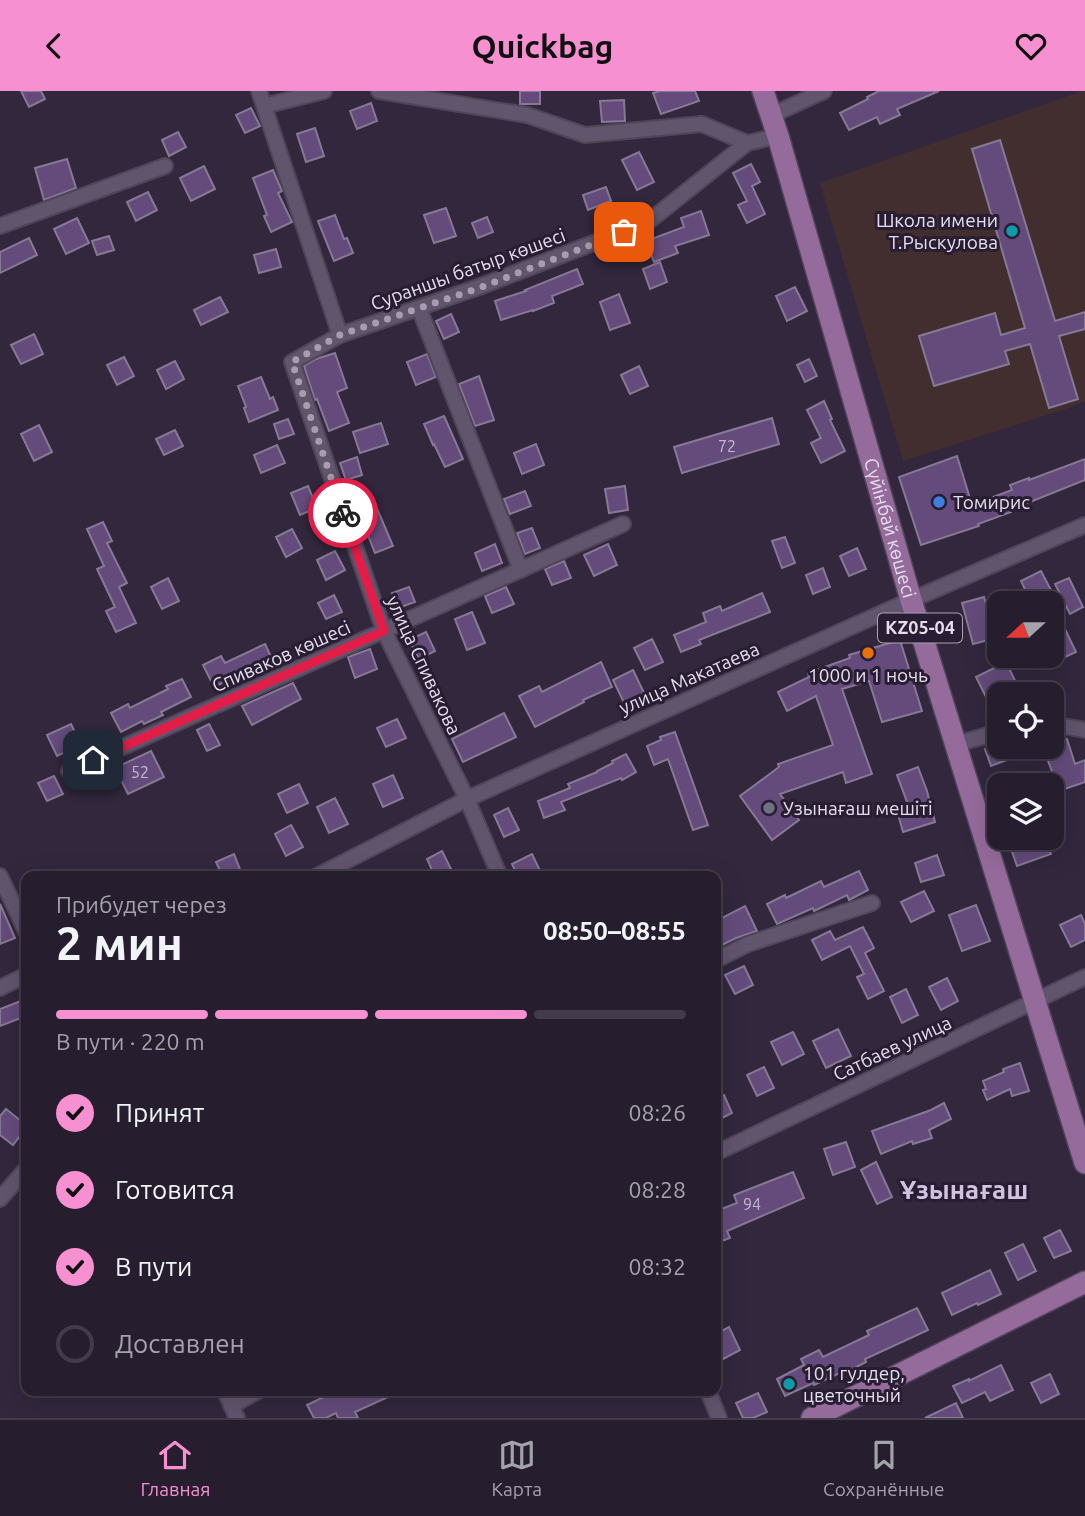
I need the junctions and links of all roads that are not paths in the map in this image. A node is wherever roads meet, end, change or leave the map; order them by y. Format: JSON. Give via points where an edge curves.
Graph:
{"nodes":[{"id":1,"x":259,"y":91,"type":"edge"},
{"id":2,"x":324,"y":91,"type":"edge"},
{"id":3,"x":379,"y":91,"type":"edge"},
{"id":4,"x":763,"y":91,"type":"edge"},
{"id":5,"x":824,"y":91,"type":"edge"},
{"id":6,"x":264,"y":106,"type":"junction"},
{"id":7,"x":772,"y":115,"type":"junction"},
{"id":8,"x":778,"y":136,"type":"junction"},
{"id":9,"x":747,"y":143,"type":"junction"},
{"id":10,"x":165,"y":166,"type":"dead end"},
{"id":11,"x":0,"y":226,"type":"edge"},
{"id":12,"x":419,"y":308,"type":"junction"},
{"id":13,"x":340,"y":335,"type":"junction"},
{"id":14,"x":623,"y":524,"type":"dead end"},
{"id":15,"x":1085,"y":526,"type":"edge"},
{"id":16,"x":522,"y":570,"type":"junction"},
{"id":17,"x":911,"y":600,"type":"junction"},
{"id":18,"x":384,"y":631,"type":"junction"},
{"id":19,"x":1064,"y":726,"type":"edge"},
{"id":20,"x":1085,"y":730,"type":"edge"},
{"id":21,"x":987,"y":735,"type":"edge"},
{"id":22,"x":956,"y":744,"type":"junction"},
{"id":23,"x":69,"y":771,"type":"dead end"},
{"id":24,"x":467,"y":799,"type":"junction"},
{"id":25,"x":327,"y":871,"type":"edge"},
{"id":26,"x":497,"y":871,"type":"edge"},
{"id":27,"x":0,"y":876,"type":"edge"},
{"id":28,"x":872,"y":903,"type":"dead end"},
{"id":29,"x":21,"y":920,"type":"edge"},
{"id":30,"x":721,"y":958,"type":"edge"},
{"id":31,"x":1085,"y":977,"type":"edge"},
{"id":32,"x":21,"y":978,"type":"edge"},
{"id":33,"x":0,"y":988,"type":"edge"},
{"id":34,"x":1035,"y":1003,"type":"junction"},
{"id":35,"x":721,"y":1151,"type":"edge"},
{"id":36,"x":1085,"y":1163,"type":"edge"},
{"id":37,"x":21,"y":1175,"type":"edge"},
{"id":38,"x":0,"y":1199,"type":"edge"},
{"id":39,"x":1085,"y":1282,"type":"edge"},
{"id":40,"x":252,"y":1396,"type":"edge"},
{"id":41,"x":710,"y":1396,"type":"edge"},
{"id":42,"x":234,"y":1412,"type":"edge"},
{"id":43,"x":719,"y":1418,"type":"edge"},
{"id":44,"x":812,"y":1418,"type":"edge"}],
"edges":[{"from":1,"to":6,"type":"street"},
{"from":2,"to":6,"type":"street"},
{"from":3,"to":9,"type":"street","via":[[527,115],[585,135],[702,124]]},
{"from":4,"to":7,"type":"main road","name":"Сүйінбай көшесі","number":"KZ05-04"},
{"from":5,"to":7,"type":"street"},
{"from":6,"to":13,"type":"street"},
{"from":7,"to":8,"type":"main road","name":"Сүйінбай көшесі","number":"KZ05-04"},
{"from":8,"to":9,"type":"street"},
{"from":8,"to":17,"type":"main road","name":"Сүйінбай көшесі","number":"KZ05-04"},
{"from":9,"to":12,"type":"street","name":"Сураншы батыр көшесі","via":[[648,222]]},
{"from":10,"to":11,"type":"street"},
{"from":12,"to":13,"type":"street","name":"Сураншы батыр көшесі"},
{"from":12,"to":16,"type":"street"},
{"from":13,"to":18,"type":"street","name":"улица Спивакова","via":[[292,362]]},
{"from":14,"to":16,"type":"street","name":"Спиваков көшесі"},
{"from":15,"to":17,"type":"street","name":"улица Макатаева"},
{"from":16,"to":18,"type":"street","name":"Спиваков көшесі"},
{"from":17,"to":22,"type":"main road","name":"Сүйінбай көшесі","number":"KZ05-04"},
{"from":17,"to":24,"type":"street","name":"улица Макатаева"},
{"from":18,"to":23,"type":"street","name":"Спиваков көшесі"},
{"from":18,"to":24,"type":"street","name":"улица Спивакова"},
{"from":19,"to":20,"type":"street"},
{"from":21,"to":22,"type":"street"},
{"from":22,"to":34,"type":"main road","name":"Сүйінбай көшесі","number":"KZ05-04"},
{"from":24,"to":25,"type":"street","name":"улица Макатаева"},
{"from":24,"to":26,"type":"street","name":"улица Спивакова"},
{"from":27,"to":29,"type":"street"},
{"from":28,"to":30,"type":"street","via":[[748,944]]},
{"from":31,"to":34,"type":"street","name":"Сатбаев улица"},
{"from":32,"to":33,"type":"street"},
{"from":34,"to":35,"type":"street","name":"Сатбаев улица"},
{"from":34,"to":36,"type":"main road","name":"Сүйінбай көшесі","number":"KZ05-04"},
{"from":37,"to":38,"type":"street"},
{"from":39,"to":44,"type":"main road"},
{"from":40,"to":42,"type":"street"},
{"from":41,"to":43,"type":"street"}]}
